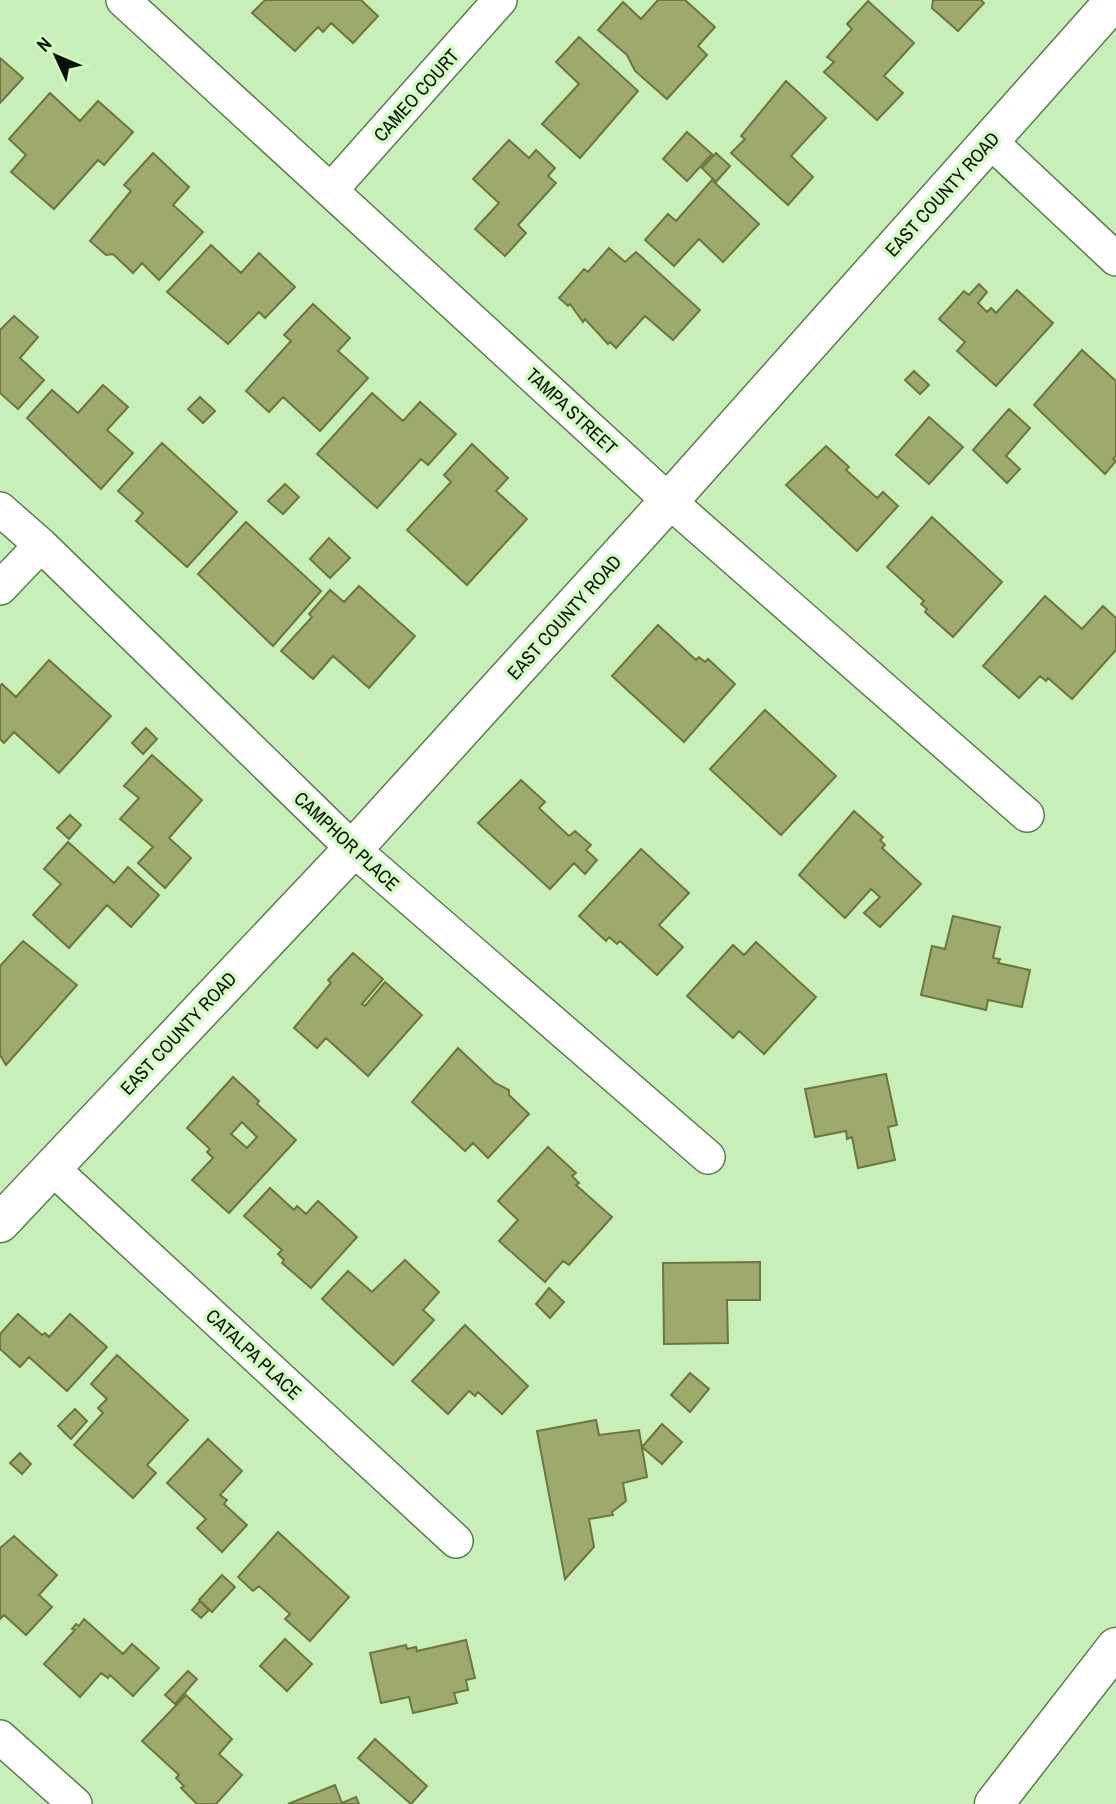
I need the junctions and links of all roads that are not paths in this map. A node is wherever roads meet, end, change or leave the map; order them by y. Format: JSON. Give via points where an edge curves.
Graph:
{"nodes":[{"id":1,"x":123,"y":0,"type":"edge"},
{"id":2,"x":500,"y":0,"type":"edge"},
{"id":3,"x":1115,"y":0,"type":"edge"},
{"id":4,"x":990,"y":141,"type":"junction"},
{"id":5,"x":331,"y":190,"type":"junction"},
{"id":6,"x":1116,"y":259,"type":"edge"},
{"id":7,"x":669,"y":501,"type":"junction"},
{"id":8,"x":0,"y":509,"type":"edge"},
{"id":9,"x":41,"y":545,"type":"junction"},
{"id":10,"x":0,"y":588,"type":"edge"},
{"id":11,"x":1027,"y":815,"type":"dead end"},
{"id":12,"x":352,"y":849,"type":"junction"},
{"id":13,"x":708,"y":1157,"type":"dead end"},
{"id":14,"x":51,"y":1167,"type":"junction"},
{"id":15,"x":0,"y":1223,"type":"edge"},
{"id":16,"x":456,"y":1541,"type":"dead end"},
{"id":17,"x":1116,"y":1647,"type":"edge"},
{"id":18,"x":0,"y":1737,"type":"edge"},
{"id":19,"x":75,"y":1804,"type":"edge"},
{"id":20,"x":995,"y":1804,"type":"edge"}],
"edges":[{"from":1,"to":5,"type":"street","name":"TAMPA STREET"},
{"from":2,"to":5,"type":"street","name":"CAMEO COURT"},
{"from":3,"to":4,"type":"main road","name":"EAST COUNTY ROAD"},
{"from":4,"to":6,"type":"street"},
{"from":4,"to":7,"type":"main road","name":"EAST COUNTY ROAD"},
{"from":5,"to":7,"type":"street","name":"TAMPA STREET"},
{"from":7,"to":11,"type":"street","name":"TAMPA STREET"},
{"from":7,"to":12,"type":"main road","name":"EAST COUNTY ROAD"},
{"from":8,"to":9,"type":"street","name":"CAMPHOR PLACE"},
{"from":9,"to":10,"type":"street"},
{"from":9,"to":12,"type":"street","name":"CAMPHOR PLACE"},
{"from":12,"to":13,"type":"street","name":"CAMPHOR PLACE"},
{"from":12,"to":14,"type":"main road","name":"EAST COUNTY ROAD"},
{"from":14,"to":15,"type":"main road","name":"EAST COUNTY ROAD"},
{"from":14,"to":16,"type":"street","name":"CATALPA PLACE"},
{"from":17,"to":20,"type":"main road"},
{"from":18,"to":19,"type":"street"}]}
